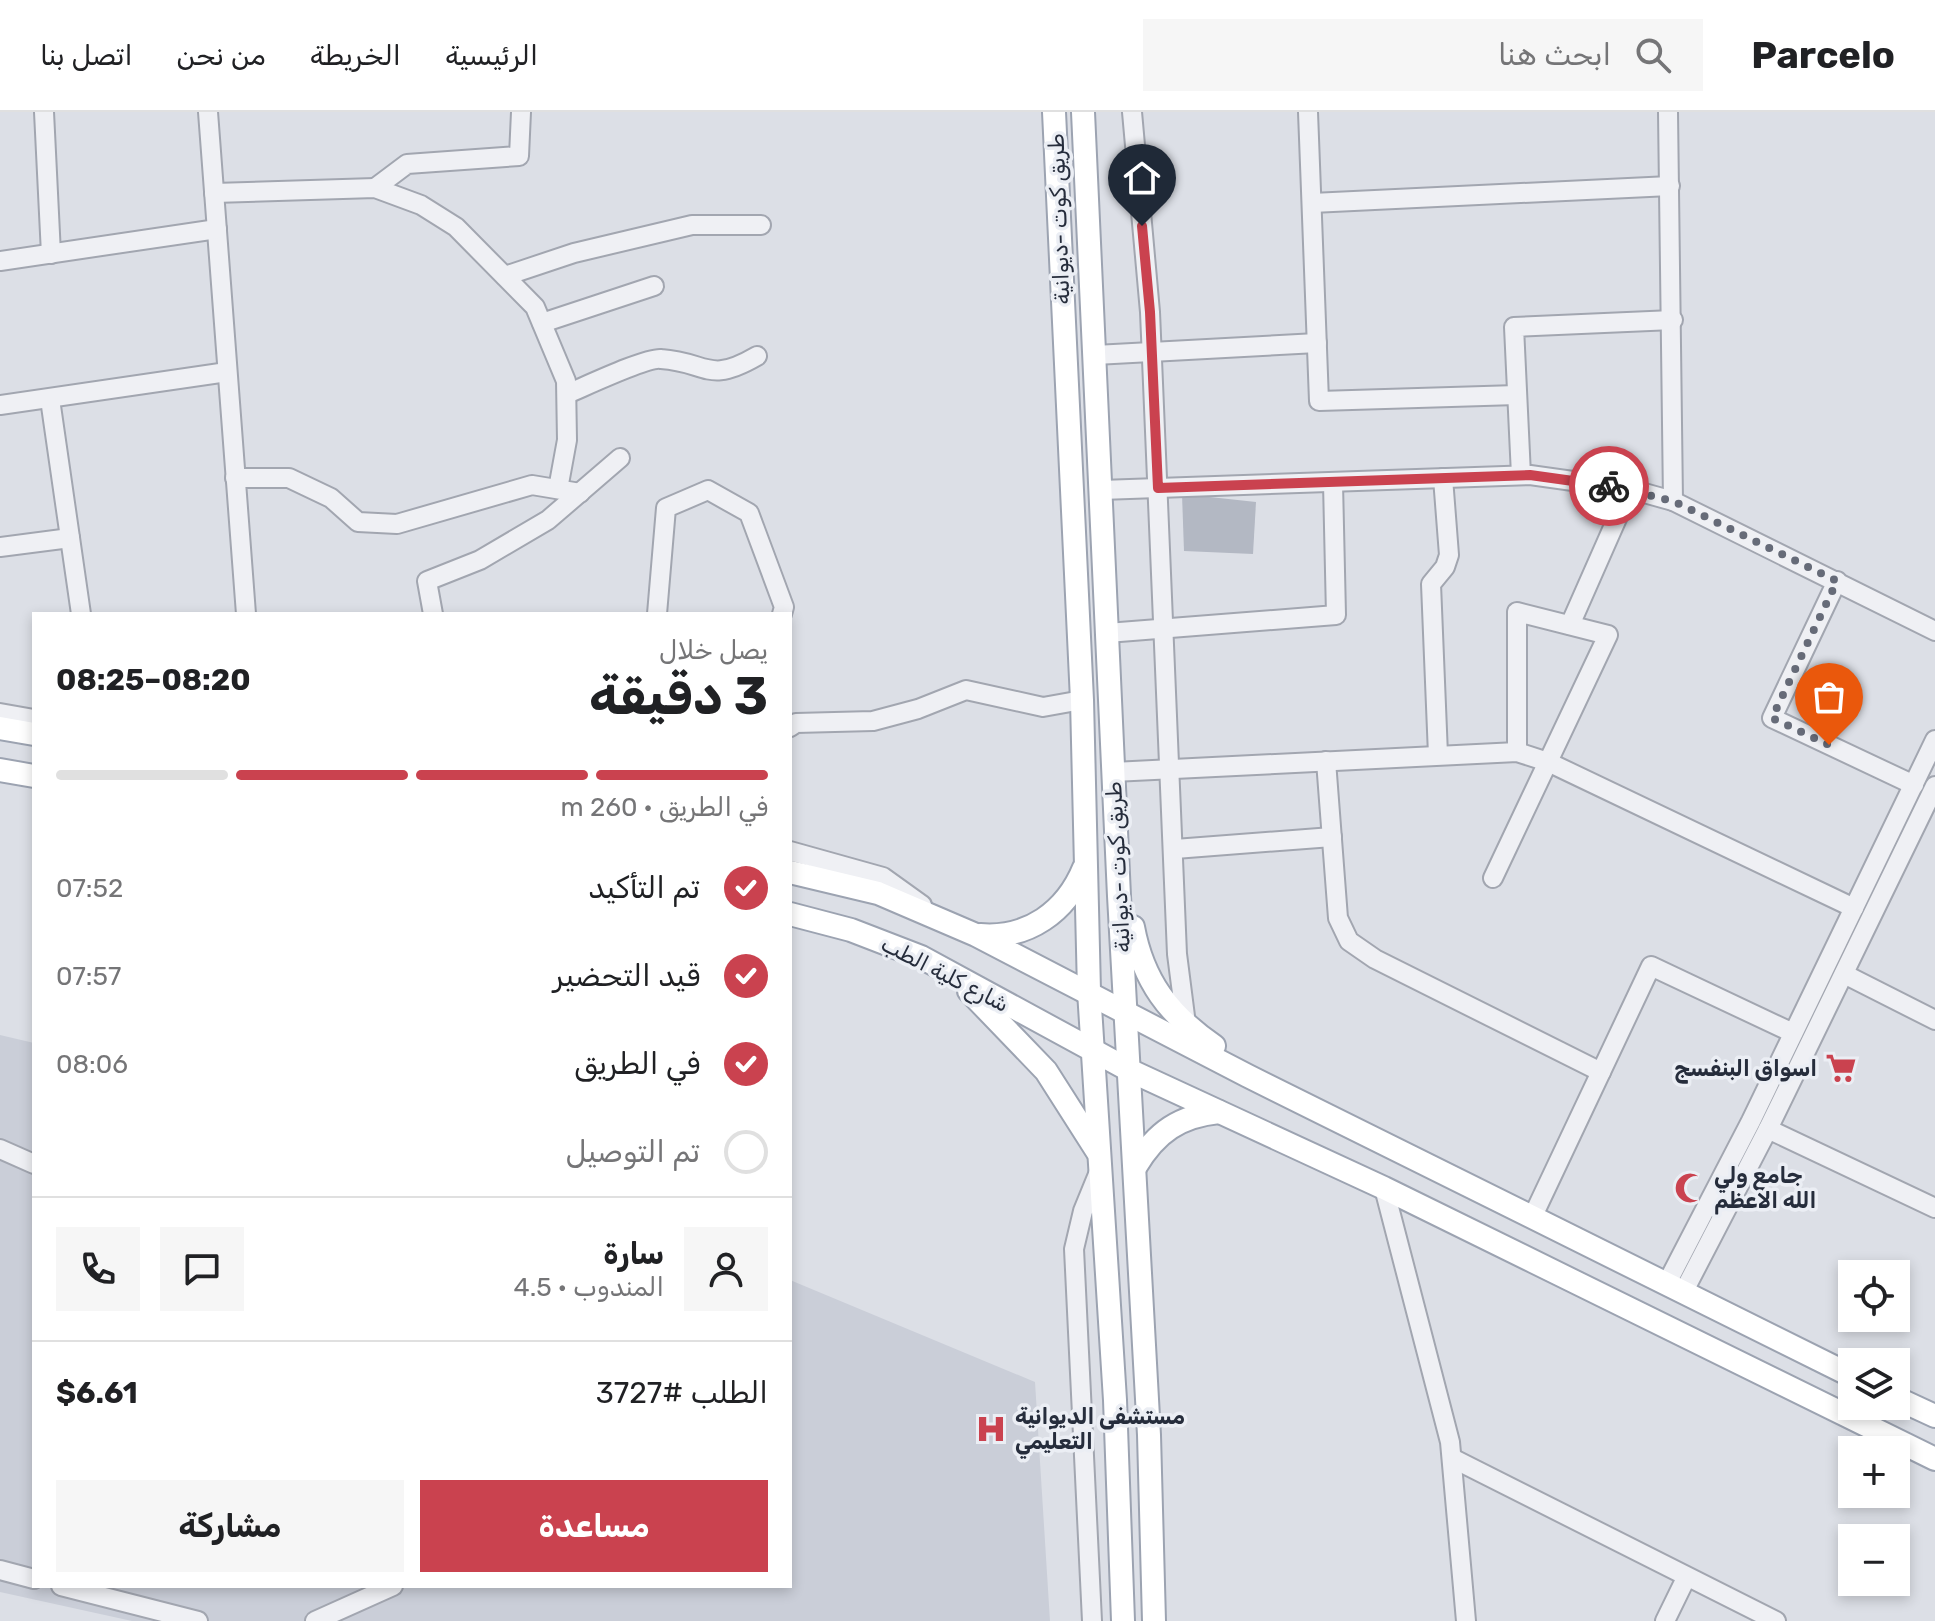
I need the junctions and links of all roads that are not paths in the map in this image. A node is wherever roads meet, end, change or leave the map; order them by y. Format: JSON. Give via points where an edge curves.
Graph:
{"nodes":[{"id":1,"x":44,"y":112,"type":"edge"},
{"id":2,"x":208,"y":112,"type":"edge"},
{"id":3,"x":521,"y":112,"type":"edge"},
{"id":4,"x":1054,"y":112,"type":"edge"},
{"id":5,"x":1083,"y":112,"type":"edge"},
{"id":6,"x":1132,"y":112,"type":"edge"},
{"id":7,"x":1308,"y":112,"type":"edge"},
{"id":8,"x":1668,"y":112,"type":"edge"},
{"id":9,"x":1670,"y":186,"type":"junction"},
{"id":10,"x":375,"y":188,"type":"junction"},
{"id":11,"x":214,"y":193,"type":"junction"},
{"id":12,"x":1312,"y":203,"type":"junction"},
{"id":13,"x":761,"y":225,"type":"dead end"},
{"id":14,"x":217,"y":229,"type":"junction"},
{"id":15,"x":51,"y":254,"type":"junction"},
{"id":16,"x":0,"y":261,"type":"edge"},
{"id":17,"x":505,"y":276,"type":"junction"},
{"id":18,"x":654,"y":286,"type":"dead end"},
{"id":19,"x":1673,"y":320,"type":"junction"},
{"id":20,"x":542,"y":323,"type":"junction"},
{"id":21,"x":1317,"y":343,"type":"junction"},
{"id":22,"x":1152,"y":350,"type":"junction"},
{"id":23,"x":1095,"y":355,"type":"junction"},
{"id":24,"x":757,"y":356,"type":"dead end"},
{"id":25,"x":227,"y":372,"type":"junction"},
{"id":26,"x":567,"y":394,"type":"junction"},
{"id":27,"x":1517,"y":395,"type":"junction"},
{"id":28,"x":50,"y":399,"type":"junction"},
{"id":29,"x":0,"y":405,"type":"edge"},
{"id":30,"x":620,"y":458,"type":"dead end"},
{"id":31,"x":1521,"y":475,"type":"junction"},
{"id":32,"x":235,"y":478,"type":"junction"},
{"id":33,"x":1443,"y":478,"type":"junction"},
{"id":34,"x":1333,"y":483,"type":"junction"},
{"id":35,"x":1158,"y":488,"type":"junction"},
{"id":36,"x":558,"y":489,"type":"junction"},
{"id":37,"x":1630,"y":489,"type":"junction"},
{"id":38,"x":1101,"y":490,"type":"junction"},
{"id":39,"x":580,"y":493,"type":"junction"},
{"id":40,"x":1673,"y":501,"type":"junction"},
{"id":41,"x":70,"y":538,"type":"junction"},
{"id":42,"x":0,"y":547,"type":"edge"},
{"id":43,"x":1837,"y":581,"type":"junction"},
{"id":44,"x":81,"y":612,"type":"edge"},
{"id":45,"x":246,"y":612,"type":"edge"},
{"id":46,"x":433,"y":612,"type":"edge"},
{"id":47,"x":657,"y":612,"type":"edge"},
{"id":48,"x":783,"y":612,"type":"edge"},
{"id":49,"x":1570,"y":625,"type":"junction"},
{"id":50,"x":1165,"y":628,"type":"junction"},
{"id":51,"x":1935,"y":631,"type":"edge"},
{"id":52,"x":1107,"y":633,"type":"junction"},
{"id":53,"x":1082,"y":700,"type":"junction"},
{"id":54,"x":0,"y":713,"type":"edge"},
{"id":55,"x":32,"y":719,"type":"edge"},
{"id":56,"x":792,"y":719,"type":"edge"},
{"id":57,"x":0,"y":728,"type":"edge"},
{"id":58,"x":32,"y":734,"type":"edge"},
{"id":59,"x":1935,"y":740,"type":"edge"},
{"id":60,"x":1517,"y":752,"type":"junction"},
{"id":61,"x":1438,"y":755,"type":"junction"},
{"id":62,"x":1326,"y":761,"type":"junction"},
{"id":63,"x":1548,"y":762,"type":"junction"},
{"id":64,"x":1171,"y":768,"type":"junction"},
{"id":65,"x":0,"y":770,"type":"edge"},
{"id":66,"x":1113,"y":772,"type":"junction"},
{"id":67,"x":32,"y":776,"type":"edge"},
{"id":68,"x":1914,"y":785,"type":"junction"},
{"id":69,"x":1935,"y":786,"type":"edge"},
{"id":70,"x":1332,"y":837,"type":"junction"},
{"id":71,"x":1175,"y":849,"type":"junction"},
{"id":72,"x":792,"y":852,"type":"edge"},
{"id":73,"x":1084,"y":867,"type":"junction"},
{"id":74,"x":792,"y":872,"type":"edge"},
{"id":75,"x":1493,"y":878,"type":"dead end"},
{"id":76,"x":1119,"y":896,"type":"junction"},
{"id":77,"x":1854,"y":908,"type":"junction"},
{"id":78,"x":792,"y":915,"type":"edge"},
{"id":79,"x":941,"y":918,"type":"junction"},
{"id":80,"x":976,"y":935,"type":"junction"},
{"id":81,"x":952,"y":972,"type":"junction"},
{"id":82,"x":1844,"y":974,"type":"junction"},
{"id":83,"x":1089,"y":991,"type":"junction"},
{"id":84,"x":1127,"y":1012,"type":"junction"},
{"id":85,"x":1935,"y":1020,"type":"edge"},
{"id":86,"x":1186,"y":1024,"type":"junction"},
{"id":87,"x":1793,"y":1033,"type":"junction"},
{"id":88,"x":1092,"y":1051,"type":"junction"},
{"id":89,"x":1131,"y":1071,"type":"junction"},
{"id":90,"x":1601,"y":1072,"type":"junction"},
{"id":91,"x":1248,"y":1076,"type":"junction"},
{"id":92,"x":1219,"y":1112,"type":"junction"},
{"id":93,"x":1768,"y":1129,"type":"junction"},
{"id":94,"x":0,"y":1149,"type":"edge"},
{"id":95,"x":1099,"y":1162,"type":"junction"},
{"id":96,"x":32,"y":1163,"type":"edge"},
{"id":97,"x":1136,"y":1166,"type":"junction"},
{"id":98,"x":1384,"y":1188,"type":"junction"},
{"id":99,"x":1935,"y":1208,"type":"edge"},
{"id":100,"x":1532,"y":1218,"type":"junction"},
{"id":101,"x":1568,"y":1237,"type":"junction"},
{"id":102,"x":1551,"y":1269,"type":"junction"},
{"id":103,"x":1675,"y":1287,"type":"junction"},
{"id":104,"x":1776,"y":1339,"type":"junction"},
{"id":105,"x":1838,"y":1369,"type":"edge"},
{"id":106,"x":1759,"y":1372,"type":"junction"},
{"id":107,"x":1910,"y":1404,"type":"edge"},
{"id":108,"x":1935,"y":1416,"type":"edge"},
{"id":109,"x":1452,"y":1458,"type":"junction"},
{"id":110,"x":1935,"y":1459,"type":"edge"},
{"id":111,"x":0,"y":1570,"type":"edge"},
{"id":112,"x":32,"y":1578,"type":"edge"},
{"id":113,"x":1686,"y":1578,"type":"junction"},
{"id":114,"x":69,"y":1588,"type":"edge"},
{"id":115,"x":389,"y":1588,"type":"edge"},
{"id":116,"x":198,"y":1621,"type":"edge"},
{"id":117,"x":315,"y":1621,"type":"edge"},
{"id":118,"x":1092,"y":1621,"type":"edge"},
{"id":119,"x":1123,"y":1621,"type":"edge"},
{"id":120,"x":1154,"y":1621,"type":"edge"},
{"id":121,"x":1466,"y":1621,"type":"edge"},
{"id":122,"x":1665,"y":1621,"type":"edge"},
{"id":123,"x":1776,"y":1621,"type":"edge"}],
"edges":[{"from":1,"to":15,"type":"street"},
{"from":2,"to":11,"type":"street"},
{"from":3,"to":10,"type":"street","via":[[519,156],[407,164]]},
{"from":4,"to":53,"type":"main road","name":"طريق كوت -ديوانية"},
{"from":5,"to":23,"type":"main road","name":"طريق كوت -ديوانية"},
{"from":6,"to":22,"type":"street"},
{"from":7,"to":12,"type":"street"},
{"from":8,"to":9,"type":"street"},
{"from":9,"to":12,"type":"street"},
{"from":9,"to":19,"type":"street"},
{"from":10,"to":11,"type":"street"},
{"from":10,"to":17,"type":"street","via":[[421,205],[456,227]]},
{"from":11,"to":14,"type":"street"},
{"from":12,"to":21,"type":"street"},
{"from":13,"to":17,"type":"street","via":[[692,225],[574,253]]},
{"from":14,"to":15,"type":"street"},
{"from":14,"to":25,"type":"street"},
{"from":15,"to":16,"type":"street"},
{"from":17,"to":20,"type":"street","via":[[535,307]]},
{"from":18,"to":20,"type":"street"},
{"from":19,"to":27,"type":"street","via":[[1514,327]]},
{"from":19,"to":40,"type":"street"},
{"from":20,"to":26,"type":"street"},
{"from":21,"to":22,"type":"street"},
{"from":21,"to":27,"type":"street","via":[[1319,401]]},
{"from":22,"to":23,"type":"street"},
{"from":22,"to":35,"type":"street"},
{"from":23,"to":38,"type":"main road","name":"طريق كوت -ديوانية"},
{"from":24,"to":26,"type":"street","via":[[731,371],[699,370],[659,358]]},
{"from":25,"to":28,"type":"street"},
{"from":25,"to":32,"type":"street"},
{"from":26,"to":36,"type":"street","via":[[567,440]]},
{"from":27,"to":31,"type":"street"},
{"from":28,"to":29,"type":"street"},
{"from":28,"to":41,"type":"street"},
{"from":30,"to":39,"type":"street"},
{"from":31,"to":33,"type":"street"},
{"from":31,"to":37,"type":"street"},
{"from":32,"to":36,"type":"street","via":[[289,478],[331,498],[358,522],[397,524],[532,485]]},
{"from":32,"to":45,"type":"street"},
{"from":33,"to":34,"type":"street"},
{"from":33,"to":61,"type":"street","via":[[1449,555],[1431,584]]},
{"from":34,"to":35,"type":"street"},
{"from":34,"to":50,"type":"street","via":[[1336,615]]},
{"from":35,"to":38,"type":"street"},
{"from":35,"to":50,"type":"street"},
{"from":36,"to":39,"type":"street"},
{"from":37,"to":40,"type":"street"},
{"from":37,"to":49,"type":"street"},
{"from":38,"to":52,"type":"main road","name":"طريق كوت -ديوانية"},
{"from":39,"to":46,"type":"street","via":[[548,520],[480,560],[427,581]]},
{"from":40,"to":43,"type":"street"},
{"from":41,"to":42,"type":"street"},
{"from":41,"to":44,"type":"street"},
{"from":43,"to":51,"type":"street"},
{"from":43,"to":68,"type":"street","via":[[1772,718]]},
{"from":47,"to":48,"type":"street","via":[[666,508],[708,490],[749,513]]},
{"from":49,"to":60,"type":"street","via":[[1517,612]]},
{"from":49,"to":63,"type":"street","via":[[1608,635]]},
{"from":50,"to":52,"type":"street"},
{"from":50,"to":64,"type":"street"},
{"from":52,"to":66,"type":"main road","name":"طريق كوت -ديوانية"},
{"from":53,"to":56,"type":"street","via":[[1043,707],[966,690],[873,721]]},
{"from":53,"to":73,"type":"main road","name":"طريق كوت -ديوانية"},
{"from":54,"to":55,"type":"street"},
{"from":57,"to":58,"type":"main road"},
{"from":59,"to":68,"type":"street"},
{"from":60,"to":61,"type":"street"},
{"from":60,"to":63,"type":"street"},
{"from":61,"to":62,"type":"street"},
{"from":62,"to":64,"type":"street"},
{"from":62,"to":70,"type":"street"},
{"from":63,"to":75,"type":"street"},
{"from":63,"to":77,"type":"street"},
{"from":64,"to":66,"type":"street"},
{"from":64,"to":71,"type":"street"},
{"from":65,"to":67,"type":"main road"},
{"from":66,"to":76,"type":"main road","name":"طريق كوت -ديوانية"},
{"from":68,"to":77,"type":"street"},
{"from":69,"to":82,"type":"street"},
{"from":70,"to":71,"type":"street"},
{"from":70,"to":90,"type":"street","via":[[1338,918],[1349,941]]},
{"from":71,"to":86,"type":"street","via":[[1177,954]]},
{"from":72,"to":79,"type":"street","via":[[883,877]]},
{"from":73,"to":80,"type":"main road","via":[[1071,894],[1049,917],[1007,934]]},
{"from":73,"to":83,"type":"main road","name":"طريق كوت -ديوانية"},
{"from":74,"to":79,"type":"main road","name":"شارع كلية الطب","via":[[878,893]]},
{"from":76,"to":84,"type":"main road","name":"طريق كوت -ديوانية"},
{"from":76,"to":86,"type":"main road","via":[[1152,987]]},
{"from":77,"to":87,"type":"street"},
{"from":78,"to":81,"type":"main road","name":"شارع كلية الطب","via":[[887,943]]},
{"from":79,"to":80,"type":"main road","name":"شارع كلية الطب"},
{"from":80,"to":83,"type":"main road","name":"شارع كلية الطب"},
{"from":81,"to":88,"type":"main road","name":"شارع كلية الطب"},
{"from":81,"to":95,"type":"main road","via":[[1046,1071]]},
{"from":82,"to":85,"type":"street"},
{"from":82,"to":93,"type":"street"},
{"from":83,"to":84,"type":"main road","name":"شارع كلية الطب"},
{"from":83,"to":88,"type":"main road","name":"طريق كوت -ديوانية"},
{"from":84,"to":89,"type":"main road","name":"طريق كوت -ديوانية"},
{"from":84,"to":91,"type":"main road","name":"شارع كلية الطب"},
{"from":86,"to":91,"type":"main road"},
{"from":87,"to":90,"type":"street","via":[[1651,966]]},
{"from":87,"to":103,"type":"street"},
{"from":88,"to":89,"type":"main road","name":"شارع كلية الطب"},
{"from":88,"to":95,"type":"main road","name":"طريق كوت -ديوانية"},
{"from":89,"to":92,"type":"main road","name":"شارع كلية الطب"},
{"from":89,"to":97,"type":"main road","name":"طريق كوت -ديوانية"},
{"from":90,"to":100,"type":"street"},
{"from":91,"to":100,"type":"main road"},
{"from":92,"to":97,"type":"main road","via":[[1188,1118],[1161,1132]]},
{"from":92,"to":98,"type":"main road","name":"شارع كلية الطب"},
{"from":93,"to":99,"type":"street"},
{"from":93,"to":103,"type":"street"},
{"from":94,"to":96,"type":"street"},
{"from":95,"to":118,"type":"street","via":[[1074,1249]]},
{"from":95,"to":119,"type":"main road","name":"طريق كوت -ديوانية"},
{"from":97,"to":120,"type":"main road","name":"طريق كوت -ديوانية"},
{"from":98,"to":102,"type":"main road","name":"شارع كلية الطب"},
{"from":98,"to":109,"type":"street"},
{"from":100,"to":101,"type":"main road"},
{"from":101,"to":102,"type":"main road"},
{"from":101,"to":103,"type":"main road"},
{"from":102,"to":106,"type":"main road","name":"شارع كلية الطب"},
{"from":103,"to":104,"type":"main road"},
{"from":104,"to":105,"type":"main road"},
{"from":104,"to":106,"type":"main road"},
{"from":106,"to":110,"type":"main road","name":"شارع كلية الطب"},
{"from":107,"to":108,"type":"main road"},
{"from":109,"to":113,"type":"street"},
{"from":109,"to":121,"type":"street"},
{"from":111,"to":112,"type":"street"},
{"from":113,"to":122,"type":"street"},
{"from":113,"to":123,"type":"street"},
{"from":114,"to":116,"type":"street"},
{"from":115,"to":117,"type":"street"}]}
